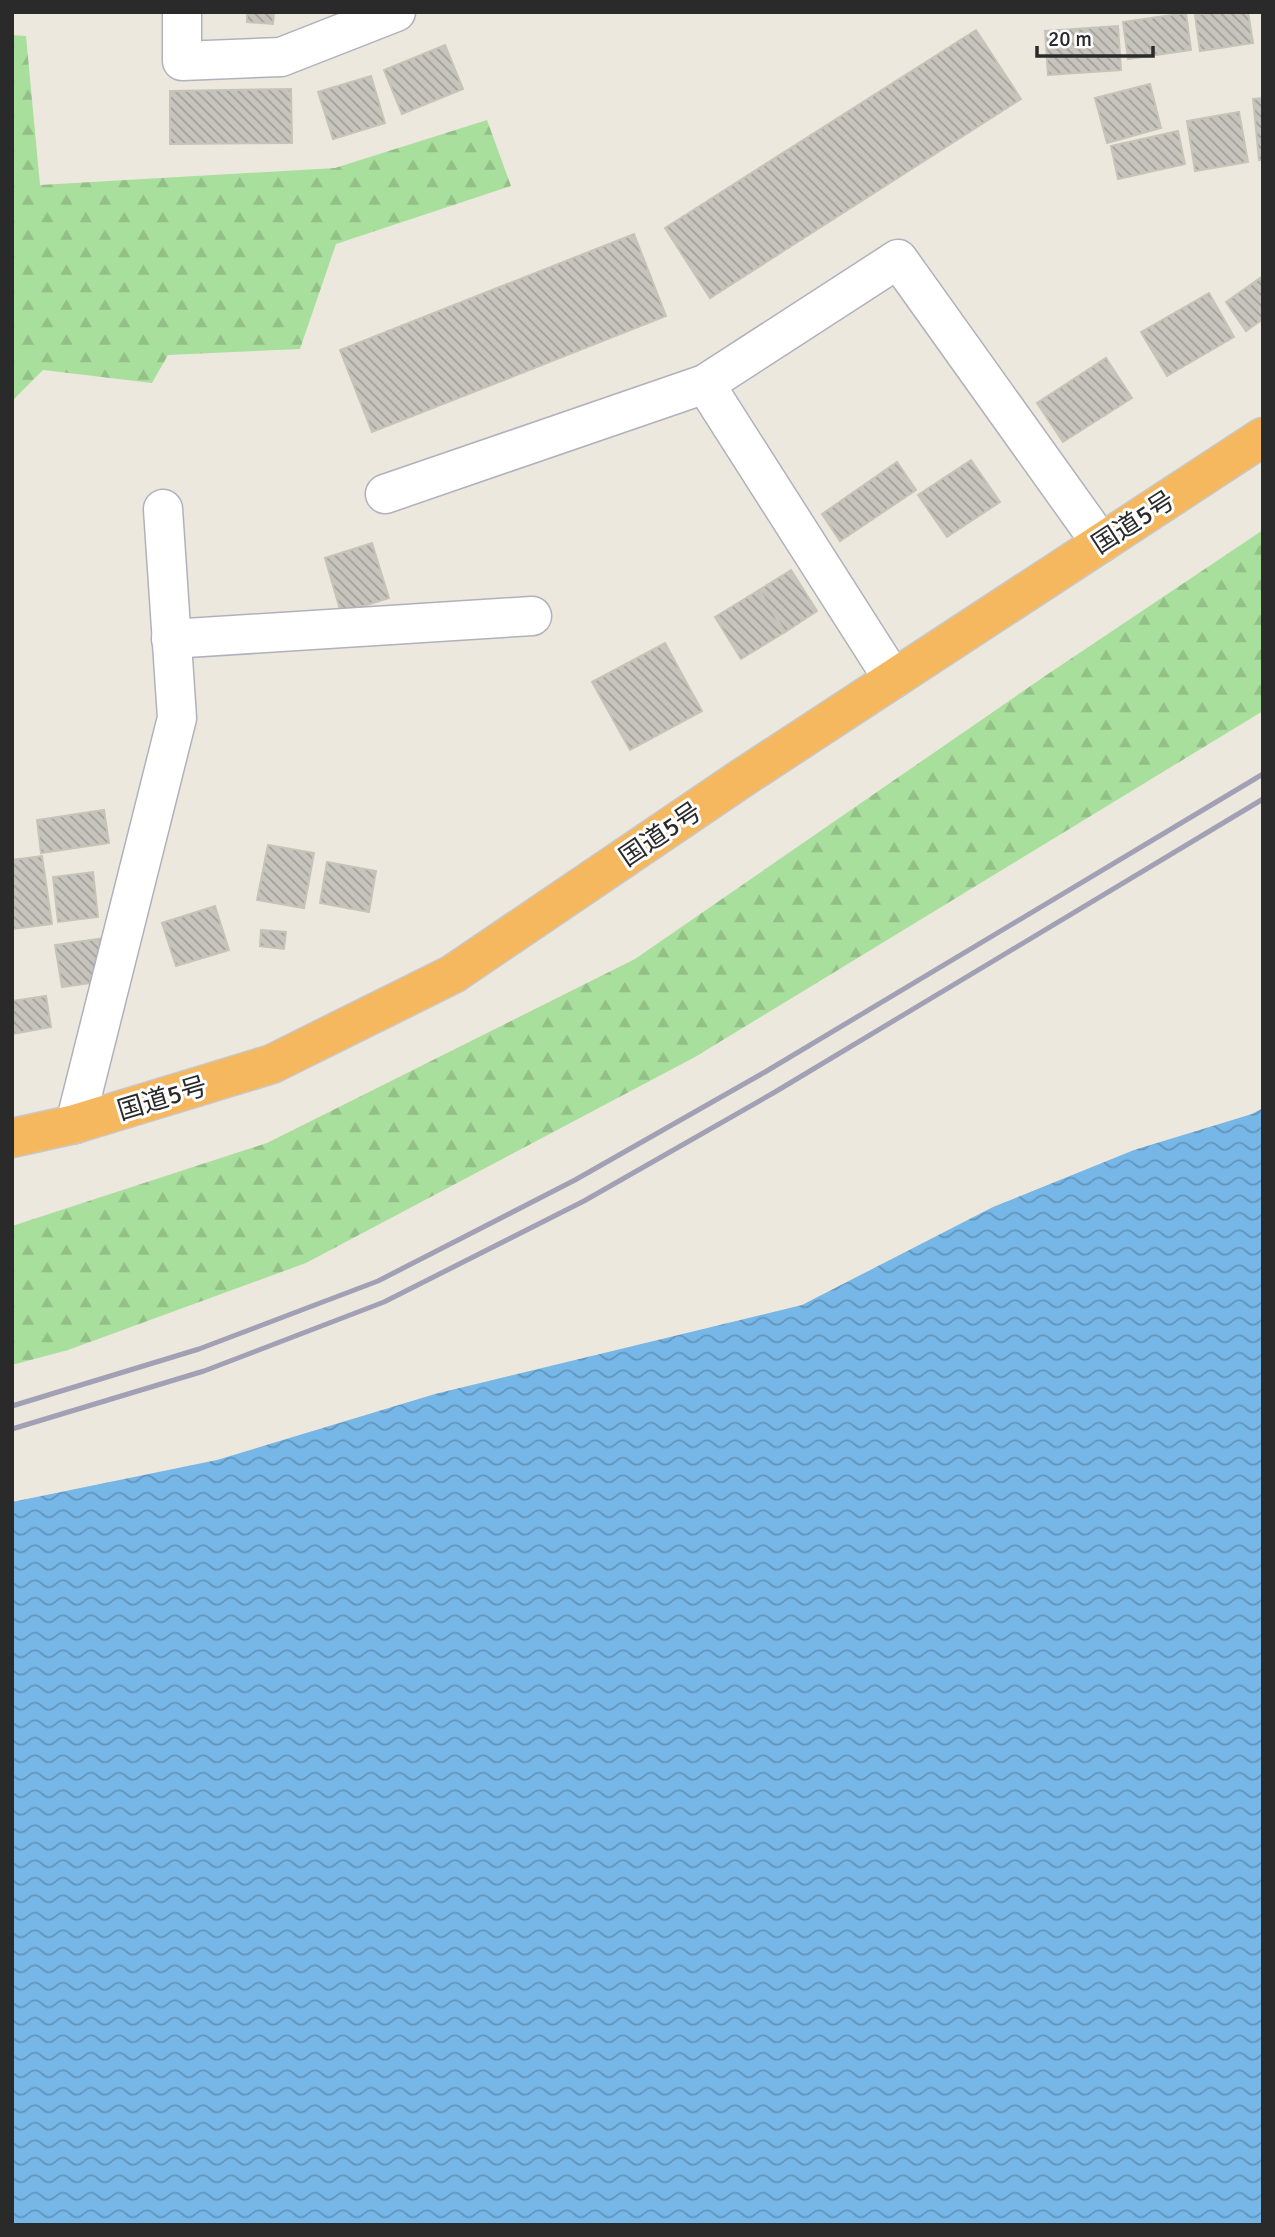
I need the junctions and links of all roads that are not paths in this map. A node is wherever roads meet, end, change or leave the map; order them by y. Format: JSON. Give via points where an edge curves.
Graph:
{"nodes":[{"id":1,"x":182,"y":12,"type":"edge"},
{"id":2,"x":396,"y":12,"type":"edge"},
{"id":3,"x":705,"y":384,"type":"junction"},
{"id":4,"x":1263,"y":437,"type":"edge"},
{"id":5,"x":385,"y":494,"type":"dead end"},
{"id":6,"x":163,"y":509,"type":"dead end"},
{"id":7,"x":1101,"y":542,"type":"junction"},
{"id":8,"x":532,"y":616,"type":"dead end"},
{"id":9,"x":171,"y":639,"type":"junction"},
{"id":10,"x":893,"y":679,"type":"junction"},
{"id":11,"x":75,"y":1124,"type":"junction"},
{"id":12,"x":12,"y":1138,"type":"edge"}],
"edges":[{"from":1,"to":2,"type":"street","via":[[182,61],[281,57]]},
{"from":3,"to":5,"type":"street"},
{"from":3,"to":7,"type":"street","via":[[898,259]]},
{"from":3,"to":10,"type":"street"},
{"from":4,"to":7,"type":"highway","name":"国道5号"},
{"from":6,"to":9,"type":"street"},
{"from":7,"to":10,"type":"highway","name":"国道5号"},
{"from":8,"to":9,"type":"street"},
{"from":9,"to":11,"type":"street","via":[[177,718]]},
{"from":10,"to":11,"type":"highway","name":"国道5号","via":[[453,974],[272,1064]]},
{"from":11,"to":12,"type":"highway","name":"国道5号"}]}
